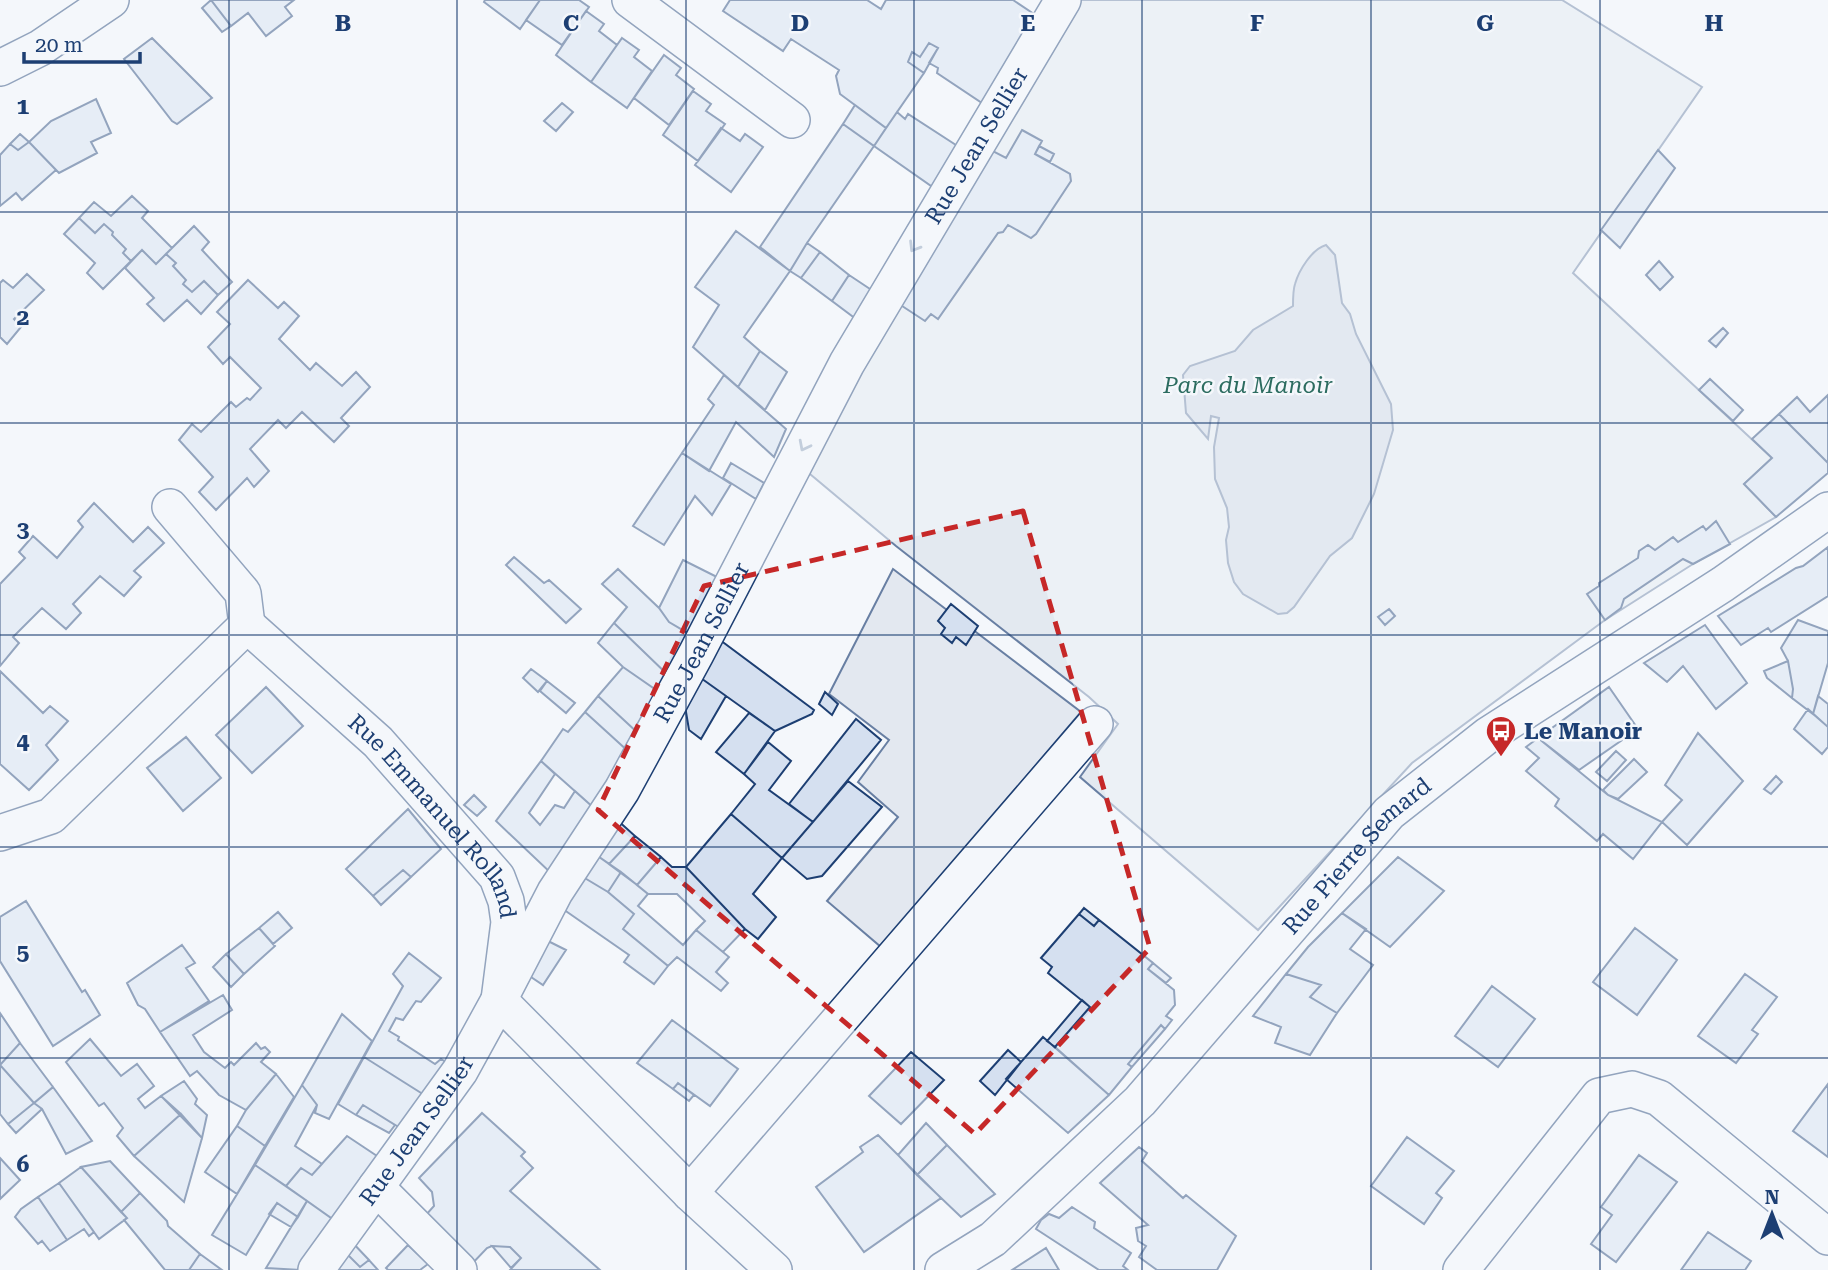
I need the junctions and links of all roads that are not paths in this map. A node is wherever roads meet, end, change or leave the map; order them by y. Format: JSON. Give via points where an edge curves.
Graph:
{"nodes":[{"id":1,"x":111,"y":0,"type":"edge"},
{"id":2,"x":630,"y":0,"type":"edge"},
{"id":3,"x":1063,"y":0,"type":"edge"},
{"id":4,"x":0,"y":68,"type":"edge"},
{"id":5,"x":792,"y":120,"type":"dead end"},
{"id":6,"x":170,"y":506,"type":"dead end"},
{"id":7,"x":1828,"y":510,"type":"edge"},
{"id":8,"x":247,"y":625,"type":"junction"},
{"id":9,"x":1094,"y":724,"type":"dead end"},
{"id":10,"x":0,"y":833,"type":"edge"},
{"id":11,"x":499,"y":1000,"type":"junction"},
{"id":12,"x":376,"y":1187,"type":"junction"},
{"id":13,"x":691,"y":1193,"type":"junction"},
{"id":14,"x":1828,"y":1237,"type":"edge"},
{"id":15,"x":316,"y":1270,"type":"edge"},
{"id":16,"x":459,"y":1270,"type":"edge"},
{"id":17,"x":774,"y":1270,"type":"edge"},
{"id":18,"x":943,"y":1270,"type":"edge"},
{"id":19,"x":1461,"y":1270,"type":"edge"}],
"edges":[{"from":1,"to":4,"type":"street","via":[[40,48]]},
{"from":2,"to":5,"type":"street"},
{"from":3,"to":11,"type":"street","name":"Rue Jean Sellier","one_way":true,"via":[[847,363],[622,790],[555,892]]},
{"from":6,"to":8,"type":"street","via":[[243,593]]},
{"from":7,"to":18,"type":"street","name":"Rue Pierre Semard","via":[[1723,584],[1488,735],[1389,813],[1140,1101],[993,1239]]},
{"from":8,"to":10,"type":"street","via":[[51,816]]},
{"from":8,"to":11,"type":"street","name":"Rue Emmanuel Rolland","via":[[378,742],[497,877],[509,922]]},
{"from":9,"to":13,"type":"street"},
{"from":11,"to":12,"type":"street","name":"Rue Jean Sellier","via":[[460,1071]]},
{"from":11,"to":13,"type":"street"},
{"from":12,"to":15,"type":"street","name":"Rue Jean Sellier"},
{"from":12,"to":16,"type":"street"},
{"from":13,"to":17,"type":"street"},
{"from":14,"to":19,"type":"street","via":[[1659,1098],[1632,1089],[1598,1096]]}]}
